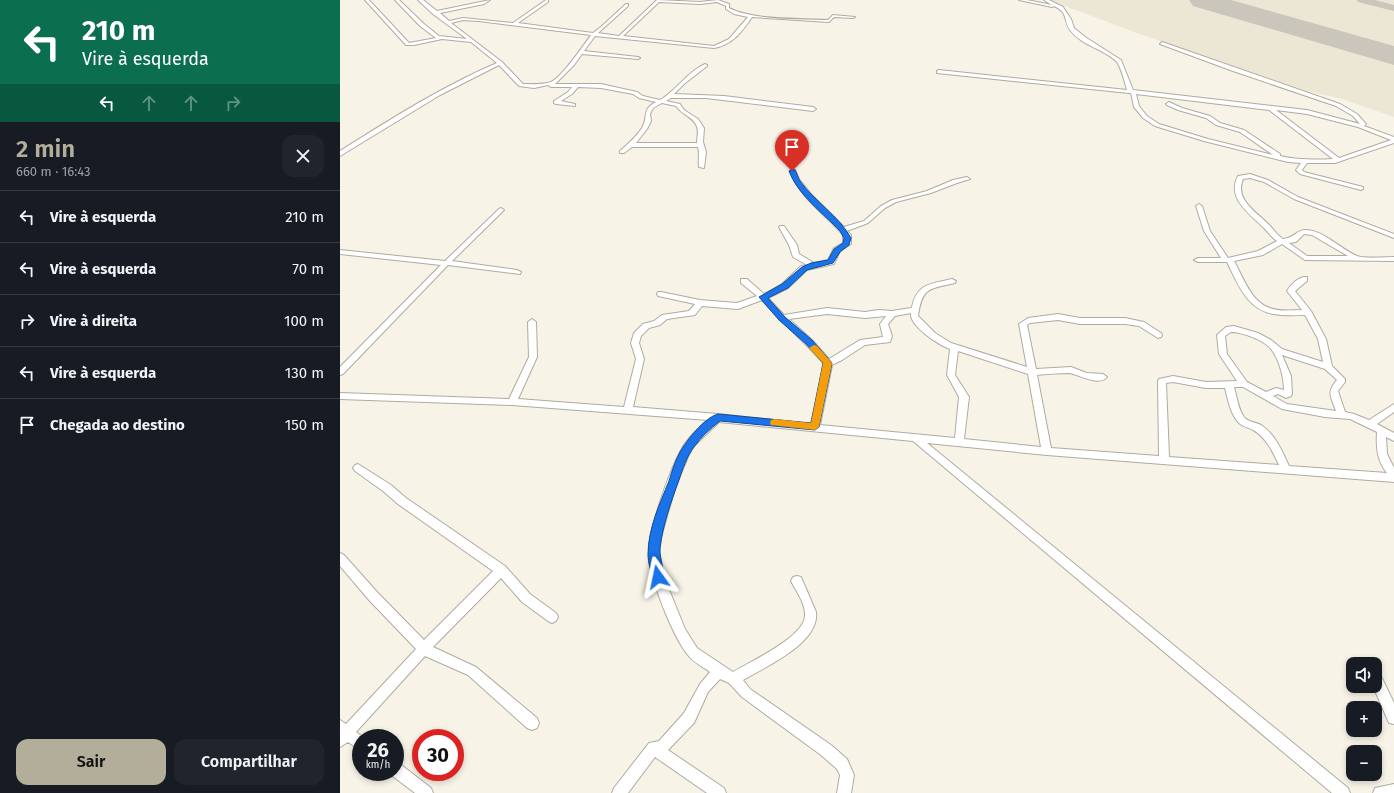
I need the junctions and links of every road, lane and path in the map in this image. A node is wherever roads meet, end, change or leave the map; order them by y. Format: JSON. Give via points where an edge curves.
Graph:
{"nodes":[{"id":1,"x":367,"y":0,"type":"edge"},
{"id":2,"x":397,"y":0,"type":"edge"},
{"id":3,"x":420,"y":0,"type":"edge"},
{"id":4,"x":488,"y":0,"type":"edge"},
{"id":5,"x":1021,"y":0,"type":"edge"},
{"id":6,"x":1046,"y":0,"type":"edge"},
{"id":7,"x":547,"y":1,"type":"edge"},
{"id":8,"x":627,"y":5,"type":"dead end"},
{"id":9,"x":1062,"y":8,"type":"junction"},
{"id":10,"x":435,"y":13,"type":"junction"},
{"id":11,"x":751,"y":16,"type":"junction"},
{"id":12,"x":853,"y":17,"type":"dead end"},
{"id":13,"x":448,"y":22,"type":"junction"},
{"id":14,"x":514,"y":24,"type":"junction"},
{"id":15,"x":594,"y":34,"type":"junction"},
{"id":16,"x":620,"y":37,"type":"junction"},
{"id":17,"x":440,"y":38,"type":"junction"},
{"id":18,"x":474,"y":42,"type":"junction"},
{"id":19,"x":1162,"y":43,"type":"dead end"},
{"id":20,"x":580,"y":52,"type":"junction"},
{"id":21,"x":638,"y":58,"type":"dead end"},
{"id":22,"x":500,"y":63,"type":"junction"},
{"id":23,"x":705,"y":65,"type":"dead end"},
{"id":24,"x":939,"y":72,"type":"dead end"},
{"id":25,"x":551,"y":83,"type":"junction"},
{"id":26,"x":576,"y":86,"type":"junction"},
{"id":27,"x":1132,"y":92,"type":"junction"},
{"id":28,"x":670,"y":96,"type":"junction"},
{"id":29,"x":663,"y":101,"type":"junction"},
{"id":30,"x":1169,"y":104,"type":"dead end"},
{"id":31,"x":573,"y":105,"type":"dead end"},
{"id":32,"x":1271,"y":108,"type":"junction"},
{"id":33,"x":813,"y":109,"type":"dead end"},
{"id":34,"x":1360,"y":126,"type":"junction"},
{"id":35,"x":1394,"y":140,"type":"edge"},
{"id":36,"x":701,"y":145,"type":"junction"},
{"id":37,"x":631,"y":146,"type":"junction"},
{"id":38,"x":622,"y":152,"type":"dead end"},
{"id":39,"x":340,"y":154,"type":"edge"},
{"id":40,"x":1281,"y":157,"type":"junction"},
{"id":41,"x":1338,"y":160,"type":"junction"},
{"id":42,"x":1305,"y":161,"type":"junction"},
{"id":43,"x":702,"y":167,"type":"dead end"},
{"id":44,"x":792,"y":171,"type":"dead end"},
{"id":45,"x":967,"y":179,"type":"dead end"},
{"id":46,"x":1361,"y":188,"type":"dead end"},
{"id":47,"x":1199,"y":206,"type":"dead end"},
{"id":48,"x":501,"y":210,"type":"dead end"},
{"id":49,"x":782,"y":227,"type":"dead end"},
{"id":50,"x":844,"y":230,"type":"junction"},
{"id":51,"x":1394,"y":236,"type":"edge"},
{"id":52,"x":1283,"y":241,"type":"junction"},
{"id":53,"x":340,"y":252,"type":"edge"},
{"id":54,"x":1308,"y":259,"type":"junction"},
{"id":55,"x":1358,"y":259,"type":"junction"},
{"id":56,"x":1394,"y":259,"type":"edge"},
{"id":57,"x":1198,"y":260,"type":"dead end"},
{"id":58,"x":1227,"y":260,"type":"junction"},
{"id":59,"x":447,"y":263,"type":"junction"},
{"id":60,"x":813,"y":265,"type":"junction"},
{"id":61,"x":1307,"y":267,"type":"dead end"},
{"id":62,"x":517,"y":272,"type":"dead end"},
{"id":63,"x":1304,"y":279,"type":"dead end"},
{"id":64,"x":952,"y":280,"type":"dead end"},
{"id":65,"x":744,"y":282,"type":"dead end"},
{"id":66,"x":661,"y":294,"type":"dead end"},
{"id":67,"x":763,"y":297,"type":"junction"},
{"id":68,"x":700,"y":303,"type":"junction"},
{"id":69,"x":915,"y":310,"type":"junction"},
{"id":70,"x":1308,"y":313,"type":"junction"},
{"id":71,"x":892,"y":314,"type":"junction"},
{"id":72,"x":782,"y":318,"type":"junction"},
{"id":73,"x":532,"y":322,"type":"dead end"},
{"id":74,"x":1158,"y":335,"type":"dead end"},
{"id":75,"x":954,"y":347,"type":"junction"},
{"id":76,"x":1275,"y":349,"type":"junction"},
{"id":77,"x":828,"y":363,"type":"junction"},
{"id":78,"x":1328,"y":366,"type":"junction"},
{"id":79,"x":340,"y":372,"type":"edge"},
{"id":80,"x":1032,"y":372,"type":"junction"},
{"id":81,"x":1103,"y":377,"type":"dead end"},
{"id":82,"x":1244,"y":384,"type":"junction"},
{"id":83,"x":1229,"y":385,"type":"junction"},
{"id":84,"x":340,"y":396,"type":"edge"},
{"id":85,"x":1266,"y":397,"type":"junction"},
{"id":86,"x":512,"y":402,"type":"junction"},
{"id":87,"x":1394,"y":408,"type":"edge"},
{"id":88,"x":628,"y":410,"type":"junction"},
{"id":89,"x":1342,"y":416,"type":"junction"},
{"id":90,"x":718,"y":417,"type":"junction"},
{"id":91,"x":1370,"y":424,"type":"junction"},
{"id":92,"x":815,"y":427,"type":"junction"},
{"id":93,"x":1382,"y":430,"type":"junction"},
{"id":94,"x":914,"y":437,"type":"junction"},
{"id":95,"x":1394,"y":437,"type":"edge"},
{"id":96,"x":959,"y":442,"type":"junction"},
{"id":97,"x":1047,"y":451,"type":"junction"},
{"id":98,"x":1164,"y":459,"type":"junction"},
{"id":99,"x":358,"y":468,"type":"dead end"},
{"id":100,"x":1286,"y":470,"type":"junction"},
{"id":101,"x":1394,"y":474,"type":"edge"},
{"id":102,"x":1394,"y":478,"type":"edge"},
{"id":103,"x":340,"y":558,"type":"edge"},
{"id":104,"x":501,"y":570,"type":"junction"},
{"id":105,"x":797,"y":582,"type":"dead end"},
{"id":106,"x":552,"y":618,"type":"dead end"},
{"id":107,"x":424,"y":649,"type":"junction"},
{"id":108,"x":719,"y":671,"type":"junction"},
{"id":109,"x":733,"y":679,"type":"junction"},
{"id":110,"x":1382,"y":691,"type":"edge"},
{"id":111,"x":1394,"y":718,"type":"edge"},
{"id":112,"x":532,"y":723,"type":"dead end"},
{"id":113,"x":342,"y":733,"type":"edge"},
{"id":114,"x":352,"y":739,"type":"edge"},
{"id":115,"x":654,"y":748,"type":"junction"},
{"id":116,"x":404,"y":777,"type":"edge"},
{"id":117,"x":1394,"y":791,"type":"edge"},
{"id":118,"x":426,"y":793,"type":"edge"},
{"id":119,"x":619,"y":793,"type":"edge"},
{"id":120,"x":719,"y":793,"type":"edge"},
{"id":121,"x":844,"y":793,"type":"edge"},
{"id":122,"x":1343,"y":793,"type":"edge"},
{"id":123,"x":1380,"y":793,"type":"edge"}],
"edges":[{"from":1,"to":17,"type":"street","via":[[408,44]]},
{"from":2,"to":17,"type":"street","via":[[422,25]]},
{"from":3,"to":10,"type":"street","via":[[430,6]]},
{"from":4,"to":10,"type":"street"},
{"from":5,"to":9,"type":"street"},
{"from":6,"to":9,"type":"street"},
{"from":7,"to":14,"type":"street"},
{"from":8,"to":15,"type":"street"},
{"from":9,"to":27,"type":"street","via":[[1072,29],[1119,61]]},
{"from":10,"to":13,"type":"street"},
{"from":11,"to":12,"type":"street","via":[[829,21],[834,16]]},
{"from":11,"to":16,"type":"street","via":[[740,31],[720,47]]},
{"from":11,"to":16,"type":"street","via":[[736,13],[727,8],[728,5],[717,2],[657,1]]},
{"from":13,"to":14,"type":"street","via":[[471,19]]},
{"from":13,"to":18,"type":"street"},
{"from":14,"to":15,"type":"street"},
{"from":15,"to":16,"type":"street"},
{"from":15,"to":20,"type":"street"},
{"from":17,"to":18,"type":"street"},
{"from":18,"to":22,"type":"street"},
{"from":19,"to":34,"type":"street","via":[[1338,105],[1361,121],[1363,124]]},
{"from":20,"to":21,"type":"street"},
{"from":20,"to":25,"type":"street","via":[[572,64]]},
{"from":22,"to":25,"type":"street","via":[[521,85]]},
{"from":22,"to":39,"type":"street","via":[[460,81],[419,104]]},
{"from":23,"to":28,"type":"street"},
{"from":24,"to":27,"type":"street"},
{"from":25,"to":26,"type":"street"},
{"from":26,"to":29,"type":"street","via":[[606,87]]},
{"from":26,"to":31,"type":"street","via":[[556,102]]},
{"from":27,"to":32,"type":"street"},
{"from":27,"to":40,"type":"street","via":[[1136,106],[1145,117],[1157,125],[1206,140]]},
{"from":28,"to":29,"type":"street"},
{"from":28,"to":33,"type":"street","via":[[689,95]]},
{"from":29,"to":36,"type":"street","via":[[680,106],[682,111],[699,123]]},
{"from":29,"to":37,"type":"street","via":[[651,107],[647,114],[647,124]]},
{"from":30,"to":40,"type":"street","via":[[1208,116],[1218,124],[1246,133]]},
{"from":32,"to":34,"type":"street","via":[[1307,112]]},
{"from":32,"to":41,"type":"street"},
{"from":34,"to":35,"type":"street"},
{"from":35,"to":41,"type":"street"},
{"from":36,"to":37,"type":"street"},
{"from":36,"to":43,"type":"street"},
{"from":37,"to":38,"type":"street"},
{"from":40,"to":42,"type":"street"},
{"from":41,"to":42,"type":"street"},
{"from":42,"to":46,"type":"street","via":[[1299,170],[1302,173]]},
{"from":44,"to":50,"type":"street","via":[[805,192]]},
{"from":45,"to":50,"type":"street","via":[[894,201],[883,206],[866,222]]},
{"from":47,"to":58,"type":"street","via":[[1207,231]]},
{"from":48,"to":59,"type":"street"},
{"from":49,"to":60,"type":"street","via":[[796,255]]},
{"from":50,"to":60,"type":"street","via":[[847,234],[847,244],[837,250],[831,262]]},
{"from":51,"to":52,"type":"street","via":[[1296,198],[1266,181],[1250,176],[1240,177],[1237,189],[1243,203]]},
{"from":52,"to":54,"type":"street"},
{"from":52,"to":55,"type":"street","via":[[1293,240],[1302,232],[1310,232]]},
{"from":52,"to":58,"type":"street","via":[[1260,254]]},
{"from":53,"to":59,"type":"street"},
{"from":54,"to":55,"type":"street"},
{"from":54,"to":61,"type":"street"},
{"from":55,"to":56,"type":"street"},
{"from":57,"to":58,"type":"street"},
{"from":58,"to":70,"type":"street","via":[[1252,299],[1262,308]]},
{"from":59,"to":62,"type":"street"},
{"from":59,"to":79,"type":"street"},
{"from":60,"to":67,"type":"street","via":[[799,272],[785,286]]},
{"from":63,"to":70,"type":"street","via":[[1293,286],[1291,291]]},
{"from":64,"to":69,"type":"street","via":[[925,288],[918,297]]},
{"from":65,"to":67,"type":"street"},
{"from":66,"to":68,"type":"street"},
{"from":67,"to":68,"type":"street","via":[[738,306]]},
{"from":67,"to":72,"type":"street"},
{"from":68,"to":88,"type":"street","via":[[692,313],[665,317],[657,324],[646,326],[637,335],[635,343],[640,359]]},
{"from":69,"to":71,"type":"street"},
{"from":69,"to":75,"type":"street","via":[[914,317],[931,336],[943,344]]},
{"from":70,"to":78,"type":"street","via":[[1324,343]]},
{"from":71,"to":72,"type":"street","via":[[866,315],[828,311]]},
{"from":71,"to":77,"type":"street","via":[[884,324],[887,340],[863,342]]},
{"from":72,"to":77,"type":"street"},
{"from":73,"to":86,"type":"street","via":[[533,357]]},
{"from":74,"to":80,"type":"street","via":[[1141,324],[1125,321],[1080,321],[1058,317],[1025,322],[1023,327]]},
{"from":75,"to":80,"type":"street"},
{"from":75,"to":96,"type":"street","via":[[952,375],[964,397]]},
{"from":76,"to":78,"type":"street"},
{"from":76,"to":82,"type":"street","via":[[1255,335],[1234,329],[1229,329],[1221,335],[1223,354]]},
{"from":76,"to":85,"type":"street","via":[[1288,377],[1289,390],[1286,395],[1277,390]]},
{"from":77,"to":92,"type":"street"},
{"from":78,"to":89,"type":"street","via":[[1341,379],[1334,391]]},
{"from":80,"to":81,"type":"street","via":[[1071,370],[1086,376]]},
{"from":80,"to":97,"type":"street"},
{"from":82,"to":83,"type":"street"},
{"from":82,"to":85,"type":"street"},
{"from":83,"to":98,"type":"street","via":[[1198,384],[1174,379],[1162,381]]},
{"from":83,"to":100,"type":"street","via":[[1240,419],[1267,436],[1276,447]]},
{"from":84,"to":86,"type":"street"},
{"from":85,"to":89,"type":"street","via":[[1294,410]]},
{"from":86,"to":88,"type":"street"},
{"from":87,"to":91,"type":"street"},
{"from":88,"to":90,"type":"street"},
{"from":89,"to":91,"type":"street","via":[[1351,416]]},
{"from":90,"to":92,"type":"street"},
{"from":90,"to":108,"type":"street","via":[[697,436],[683,456],[662,512],[654,554],[664,596],[681,634],[694,652]]},
{"from":91,"to":93,"type":"street"},
{"from":92,"to":94,"type":"street"},
{"from":93,"to":95,"type":"street"},
{"from":93,"to":101,"type":"street","via":[[1381,452],[1385,465]]},
{"from":94,"to":96,"type":"street"},
{"from":94,"to":122,"type":"street"},
{"from":96,"to":97,"type":"street"},
{"from":97,"to":98,"type":"street"},
{"from":98,"to":100,"type":"street"},
{"from":99,"to":104,"type":"street"},
{"from":100,"to":102,"type":"street"},
{"from":103,"to":107,"type":"street"},
{"from":104,"to":106,"type":"street","via":[[526,598]]},
{"from":104,"to":107,"type":"street"},
{"from":105,"to":109,"type":"street","via":[[810,612],[807,629],[790,645]]},
{"from":107,"to":112,"type":"street","via":[[472,671]]},
{"from":107,"to":113,"type":"street"},
{"from":108,"to":109,"type":"street"},
{"from":108,"to":115,"type":"street","via":[[704,688],[688,718],[662,747]]},
{"from":109,"to":121,"type":"street","via":[[746,693],[842,764],[847,775]]},
{"from":110,"to":111,"type":"street"},
{"from":113,"to":114,"type":"street"},
{"from":115,"to":119,"type":"street"},
{"from":115,"to":120,"type":"street"},
{"from":116,"to":118,"type":"street"},
{"from":117,"to":123,"type":"street"}]}
